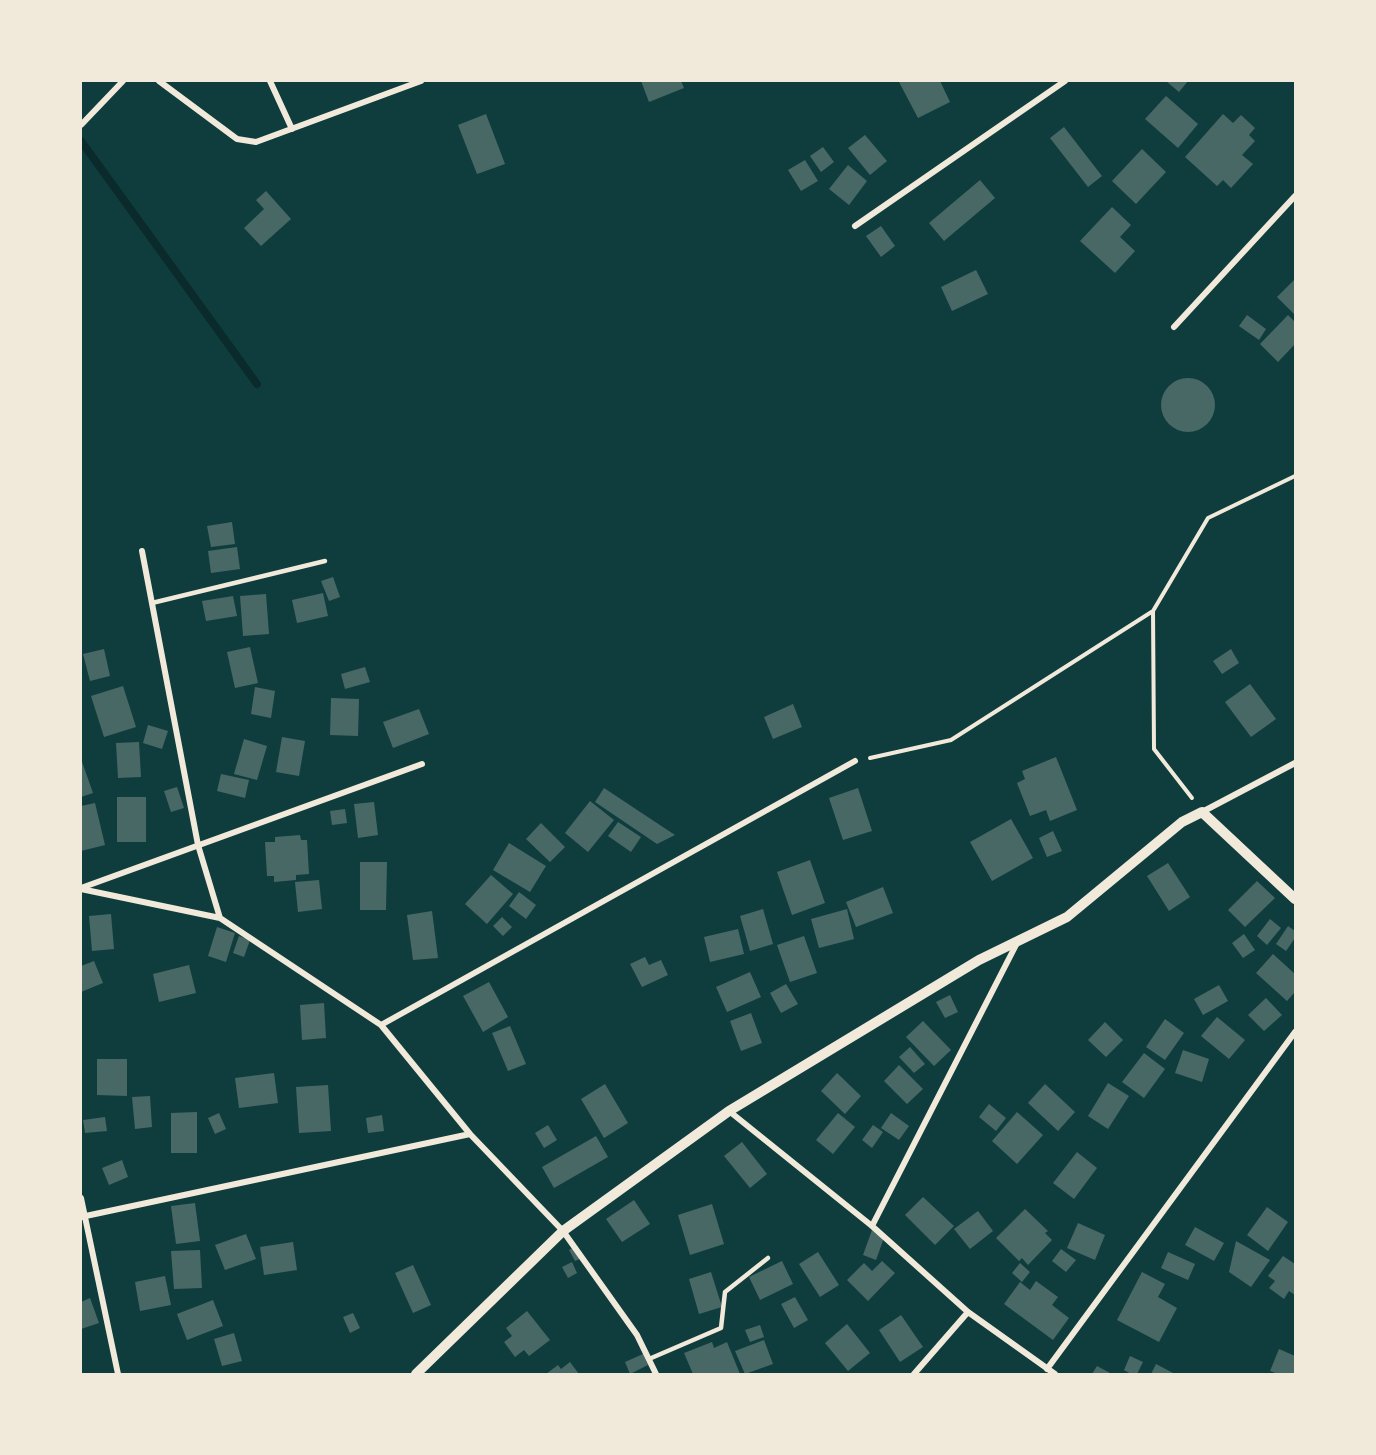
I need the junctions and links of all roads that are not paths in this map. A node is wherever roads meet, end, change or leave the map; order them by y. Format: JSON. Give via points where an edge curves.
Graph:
{"nodes":[{"id":1,"x":123,"y":81,"type":"edge"},
{"id":2,"x":159,"y":81,"type":"edge"},
{"id":3,"x":270,"y":81,"type":"edge"},
{"id":4,"x":421,"y":81,"type":"edge"},
{"id":5,"x":1065,"y":81,"type":"edge"},
{"id":6,"x":81,"y":125,"type":"edge"},
{"id":7,"x":292,"y":129,"type":"junction"},
{"id":8,"x":1295,"y":196,"type":"edge"},
{"id":9,"x":855,"y":226,"type":"dead end"},
{"id":10,"x":1174,"y":327,"type":"dead end"},
{"id":11,"x":142,"y":551,"type":"dead end"},
{"id":12,"x":325,"y":561,"type":"dead end"},
{"id":13,"x":152,"y":603,"type":"junction"},
{"id":14,"x":855,"y":761,"type":"road end"},
{"id":15,"x":1295,"y":763,"type":"edge"},
{"id":16,"x":422,"y":764,"type":"dead end"},
{"id":17,"x":1202,"y":812,"type":"junction"},
{"id":18,"x":198,"y":845,"type":"junction"},
{"id":19,"x":81,"y":889,"type":"edge"},
{"id":20,"x":1295,"y":899,"type":"edge"},
{"id":21,"x":220,"y":918,"type":"junction"},
{"id":22,"x":1017,"y":942,"type":"junction"},
{"id":23,"x":381,"y":1025,"type":"junction"},
{"id":24,"x":1295,"y":1032,"type":"edge"},
{"id":25,"x":729,"y":1111,"type":"junction"},
{"id":26,"x":470,"y":1134,"type":"junction"},
{"id":27,"x":81,"y":1198,"type":"edge"},
{"id":28,"x":83,"y":1216,"type":"edge"},
{"id":29,"x":872,"y":1227,"type":"junction"},
{"id":30,"x":563,"y":1231,"type":"junction"},
{"id":31,"x":768,"y":1258,"type":"dead end"},
{"id":32,"x":968,"y":1311,"type":"junction"},
{"id":33,"x":649,"y":1359,"type":"junction"},
{"id":34,"x":1047,"y":1369,"type":"junction"},
{"id":35,"x":118,"y":1374,"type":"edge"},
{"id":36,"x":416,"y":1374,"type":"edge"},
{"id":37,"x":656,"y":1374,"type":"edge"},
{"id":38,"x":914,"y":1374,"type":"edge"},
{"id":39,"x":1055,"y":1374,"type":"edge"}],
"edges":[{"from":1,"to":6,"type":"street"},
{"from":2,"to":7,"type":"street","via":[[237,139],[256,142]]},
{"from":3,"to":7,"type":"street"},
{"from":4,"to":7,"type":"street"},
{"from":5,"to":9,"type":"street"},
{"from":8,"to":10,"type":"street"},
{"from":11,"to":13,"type":"street"},
{"from":12,"to":13,"type":"lane"},
{"from":13,"to":18,"type":"street"},
{"from":14,"to":23,"type":"street"},
{"from":15,"to":17,"type":"street"},
{"from":16,"to":18,"type":"street"},
{"from":17,"to":20,"type":"street"},
{"from":17,"to":22,"type":"street","via":[[1182,822],[1067,917]]},
{"from":18,"to":19,"type":"street"},
{"from":18,"to":21,"type":"street"},
{"from":19,"to":21,"type":"street"},
{"from":21,"to":23,"type":"street"},
{"from":22,"to":25,"type":"street","via":[[979,960]]},
{"from":22,"to":29,"type":"street"},
{"from":23,"to":26,"type":"street"},
{"from":24,"to":34,"type":"street"},
{"from":25,"to":29,"type":"street"},
{"from":25,"to":30,"type":"street"},
{"from":26,"to":28,"type":"street"},
{"from":26,"to":30,"type":"street"},
{"from":27,"to":28,"type":"street"},
{"from":28,"to":35,"type":"street"},
{"from":29,"to":32,"type":"street"},
{"from":30,"to":33,"type":"street","via":[[637,1335]]},
{"from":30,"to":36,"type":"street"},
{"from":31,"to":33,"type":"lane","via":[[725,1292],[721,1328]]},
{"from":32,"to":34,"type":"street"},
{"from":32,"to":38,"type":"street"},
{"from":33,"to":37,"type":"street"},
{"from":34,"to":39,"type":"street"}]}
